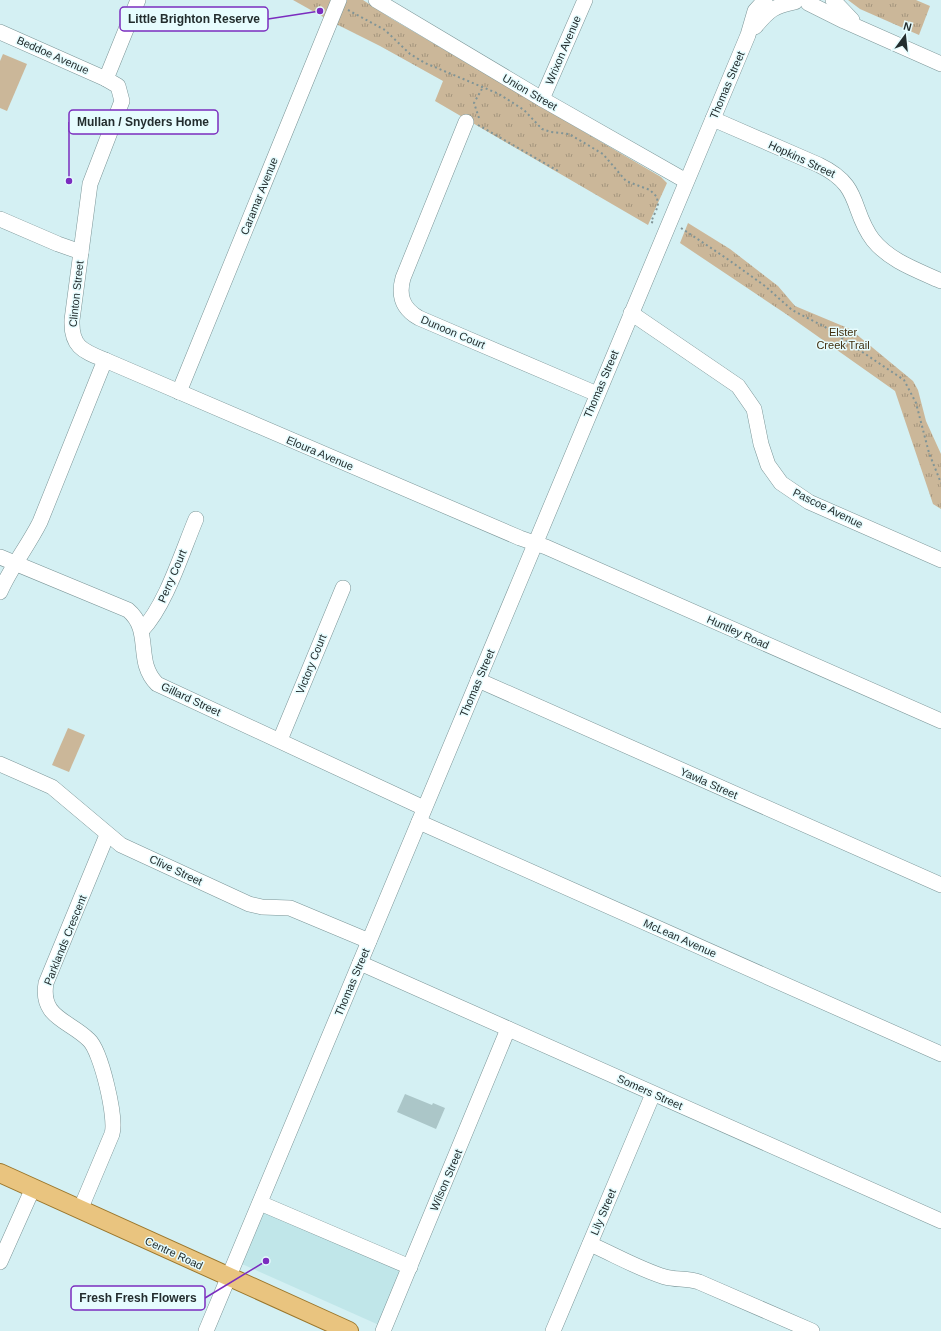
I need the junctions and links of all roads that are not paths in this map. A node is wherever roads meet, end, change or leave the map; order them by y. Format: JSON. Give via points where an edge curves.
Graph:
{"nodes":[{"id":1,"x":138,"y":0,"type":"edge"},
{"id":2,"x":585,"y":0,"type":"edge"},
{"id":3,"x":765,"y":0,"type":"edge"},
{"id":4,"x":833,"y":0,"type":"edge"},
{"id":5,"x":803,"y":1,"type":"edge"},
{"id":6,"x":382,"y":2,"type":"edge"},
{"id":7,"x":338,"y":3,"type":"edge"},
{"id":8,"x":860,"y":27,"type":"junction"},
{"id":9,"x":0,"y":32,"type":"edge"},
{"id":10,"x":748,"y":36,"type":"junction"},
{"id":11,"x":941,"y":64,"type":"edge"},
{"id":12,"x":106,"y":78,"type":"junction"},
{"id":13,"x":542,"y":99,"type":"junction"},
{"id":14,"x":713,"y":119,"type":"junction"},
{"id":15,"x":466,"y":122,"type":"dead end"},
{"id":16,"x":686,"y":181,"type":"junction"},
{"id":17,"x":0,"y":219,"type":"edge"},
{"id":18,"x":81,"y":252,"type":"junction"},
{"id":19,"x":941,"y":281,"type":"edge"},
{"id":20,"x":631,"y":313,"type":"junction"},
{"id":21,"x":105,"y":360,"type":"junction"},
{"id":22,"x":179,"y":392,"type":"junction"},
{"id":23,"x":597,"y":394,"type":"junction"},
{"id":24,"x":196,"y":519,"type":"dead end"},
{"id":25,"x":535,"y":543,"type":"junction"},
{"id":26,"x":0,"y":557,"type":"edge"},
{"id":27,"x":941,"y":560,"type":"edge"},
{"id":28,"x":16,"y":563,"type":"junction"},
{"id":29,"x":343,"y":588,"type":"dead end"},
{"id":30,"x":0,"y":592,"type":"edge"},
{"id":31,"x":142,"y":630,"type":"junction"},
{"id":32,"x":478,"y":680,"type":"junction"},
{"id":33,"x":941,"y":721,"type":"edge"},
{"id":34,"x":280,"y":740,"type":"junction"},
{"id":35,"x":0,"y":764,"type":"edge"},
{"id":36,"x":424,"y":808,"type":"junction"},
{"id":37,"x":419,"y":822,"type":"junction"},
{"id":38,"x":107,"y":835,"type":"junction"},
{"id":39,"x":941,"y":885,"type":"edge"},
{"id":40,"x":369,"y":941,"type":"junction"},
{"id":41,"x":360,"y":963,"type":"junction"},
{"id":42,"x":508,"y":1029,"type":"junction"},
{"id":43,"x":941,"y":1054,"type":"edge"},
{"id":44,"x":653,"y":1094,"type":"junction"},
{"id":45,"x":0,"y":1173,"type":"edge"},
{"id":46,"x":33,"y":1188,"type":"junction"},
{"id":47,"x":260,"y":1203,"type":"junction"},
{"id":48,"x":80,"y":1210,"type":"junction"},
{"id":49,"x":941,"y":1221,"type":"edge"},
{"id":50,"x":590,"y":1244,"type":"junction"},
{"id":51,"x":0,"y":1262,"type":"edge"},
{"id":52,"x":410,"y":1266,"type":"junction"},
{"id":53,"x":229,"y":1278,"type":"junction"},
{"id":54,"x":206,"y":1331,"type":"edge"},
{"id":55,"x":349,"y":1331,"type":"edge"},
{"id":56,"x":383,"y":1331,"type":"edge"},
{"id":57,"x":554,"y":1331,"type":"edge"},
{"id":58,"x":812,"y":1331,"type":"edge"}],
"edges":[{"from":1,"to":12,"type":"street"},
{"from":2,"to":13,"type":"street","name":"Wrixon Avenue"},
{"from":3,"to":10,"type":"street","name":"Thomas Street","via":[[756,11]]},
{"from":4,"to":8,"type":"street"},
{"from":5,"to":8,"type":"street"},
{"from":5,"to":10,"type":"street","name":"Thomas Street","via":[[771,9]]},
{"from":6,"to":13,"type":"street","name":"Union Street"},
{"from":7,"to":22,"type":"street","name":"Caramar Avenue"},
{"from":8,"to":11,"type":"street"},
{"from":9,"to":12,"type":"street","name":"Beddoe Avenue"},
{"from":10,"to":14,"type":"street","name":"Thomas Street"},
{"from":12,"to":18,"type":"street","name":"Clinton Street","via":[[118,86],[122,101],[90,184]]},
{"from":13,"to":16,"type":"street","name":"Union Street"},
{"from":14,"to":16,"type":"street","name":"Thomas Street"},
{"from":14,"to":19,"type":"street","name":"Hopkins Street","via":[[835,174],[851,192],[868,233],[879,246],[900,262]]},
{"from":15,"to":23,"type":"street","name":"Dunoon Court","via":[[403,278],[402,299],[409,311],[420,318]]},
{"from":16,"to":20,"type":"street","name":"Thomas Street"},
{"from":17,"to":18,"type":"street"},
{"from":18,"to":21,"type":"street","name":"Clinton Street","via":[[72,320],[73,336],[82,350]]},
{"from":20,"to":23,"type":"street","name":"Thomas Street"},
{"from":20,"to":27,"type":"street","name":"Pascoe Avenue","via":[[738,386],[754,409],[768,465],[781,483],[809,502]]},
{"from":21,"to":22,"type":"street","name":"Eloura Avenue"},
{"from":21,"to":28,"type":"street","via":[[40,522]]},
{"from":22,"to":25,"type":"street","name":"Eloura Avenue"},
{"from":23,"to":25,"type":"street","name":"Thomas Street"},
{"from":24,"to":31,"type":"street","name":"Perry Court","via":[[160,606]]},
{"from":25,"to":32,"type":"street","name":"Thomas Street"},
{"from":25,"to":33,"type":"street","name":"Huntley Road"},
{"from":26,"to":28,"type":"street","name":"Gillard Street"},
{"from":28,"to":30,"type":"street"},
{"from":28,"to":31,"type":"street","name":"Gillard Street","via":[[124,608],[134,615]]},
{"from":29,"to":34,"type":"street","name":"Victory Court"},
{"from":31,"to":34,"type":"street","name":"Gillard Street","via":[[144,661],[157,684]]},
{"from":32,"to":36,"type":"street","name":"Thomas Street"},
{"from":32,"to":39,"type":"street","name":"Yawla Street"},
{"from":34,"to":36,"type":"street","name":"Gillard Street"},
{"from":35,"to":38,"type":"street","name":"Clive Street","via":[[52,787]]},
{"from":36,"to":37,"type":"street","name":"Thomas Street"},
{"from":37,"to":40,"type":"street","name":"Thomas Street"},
{"from":37,"to":43,"type":"street","name":"McLean Avenue"},
{"from":38,"to":40,"type":"street","name":"Clive Street","via":[[121,845],[249,904],[290,908]]},
{"from":38,"to":48,"type":"street","name":"Parklands Crescent","via":[[45,989],[47,1004],[52,1012],[90,1040],[94,1046],[114,1123],[112,1134]]},
{"from":40,"to":41,"type":"street","name":"Thomas Street"},
{"from":41,"to":42,"type":"street","name":"Somers Street"},
{"from":41,"to":47,"type":"street","name":"Thomas Street"},
{"from":42,"to":44,"type":"street","name":"Somers Street"},
{"from":42,"to":52,"type":"street","name":"Wilson Street"},
{"from":44,"to":49,"type":"street","name":"Somers Street"},
{"from":44,"to":50,"type":"street","name":"Lily Street"},
{"from":45,"to":46,"type":"main road","name":"Centre Road"},
{"from":46,"to":48,"type":"main road","name":"Centre Road"},
{"from":46,"to":51,"type":"street"},
{"from":47,"to":52,"type":"street"},
{"from":47,"to":53,"type":"street","name":"Thomas Street"},
{"from":48,"to":53,"type":"main road","name":"Centre Road"},
{"from":50,"to":57,"type":"street","name":"Lily Street"},
{"from":50,"to":58,"type":"street","via":[[658,1274],[699,1282]]},
{"from":52,"to":56,"type":"street","name":"Wilson Street"},
{"from":53,"to":54,"type":"street","name":"Thomas Street"},
{"from":53,"to":55,"type":"main road","name":"Centre Road"}]}
